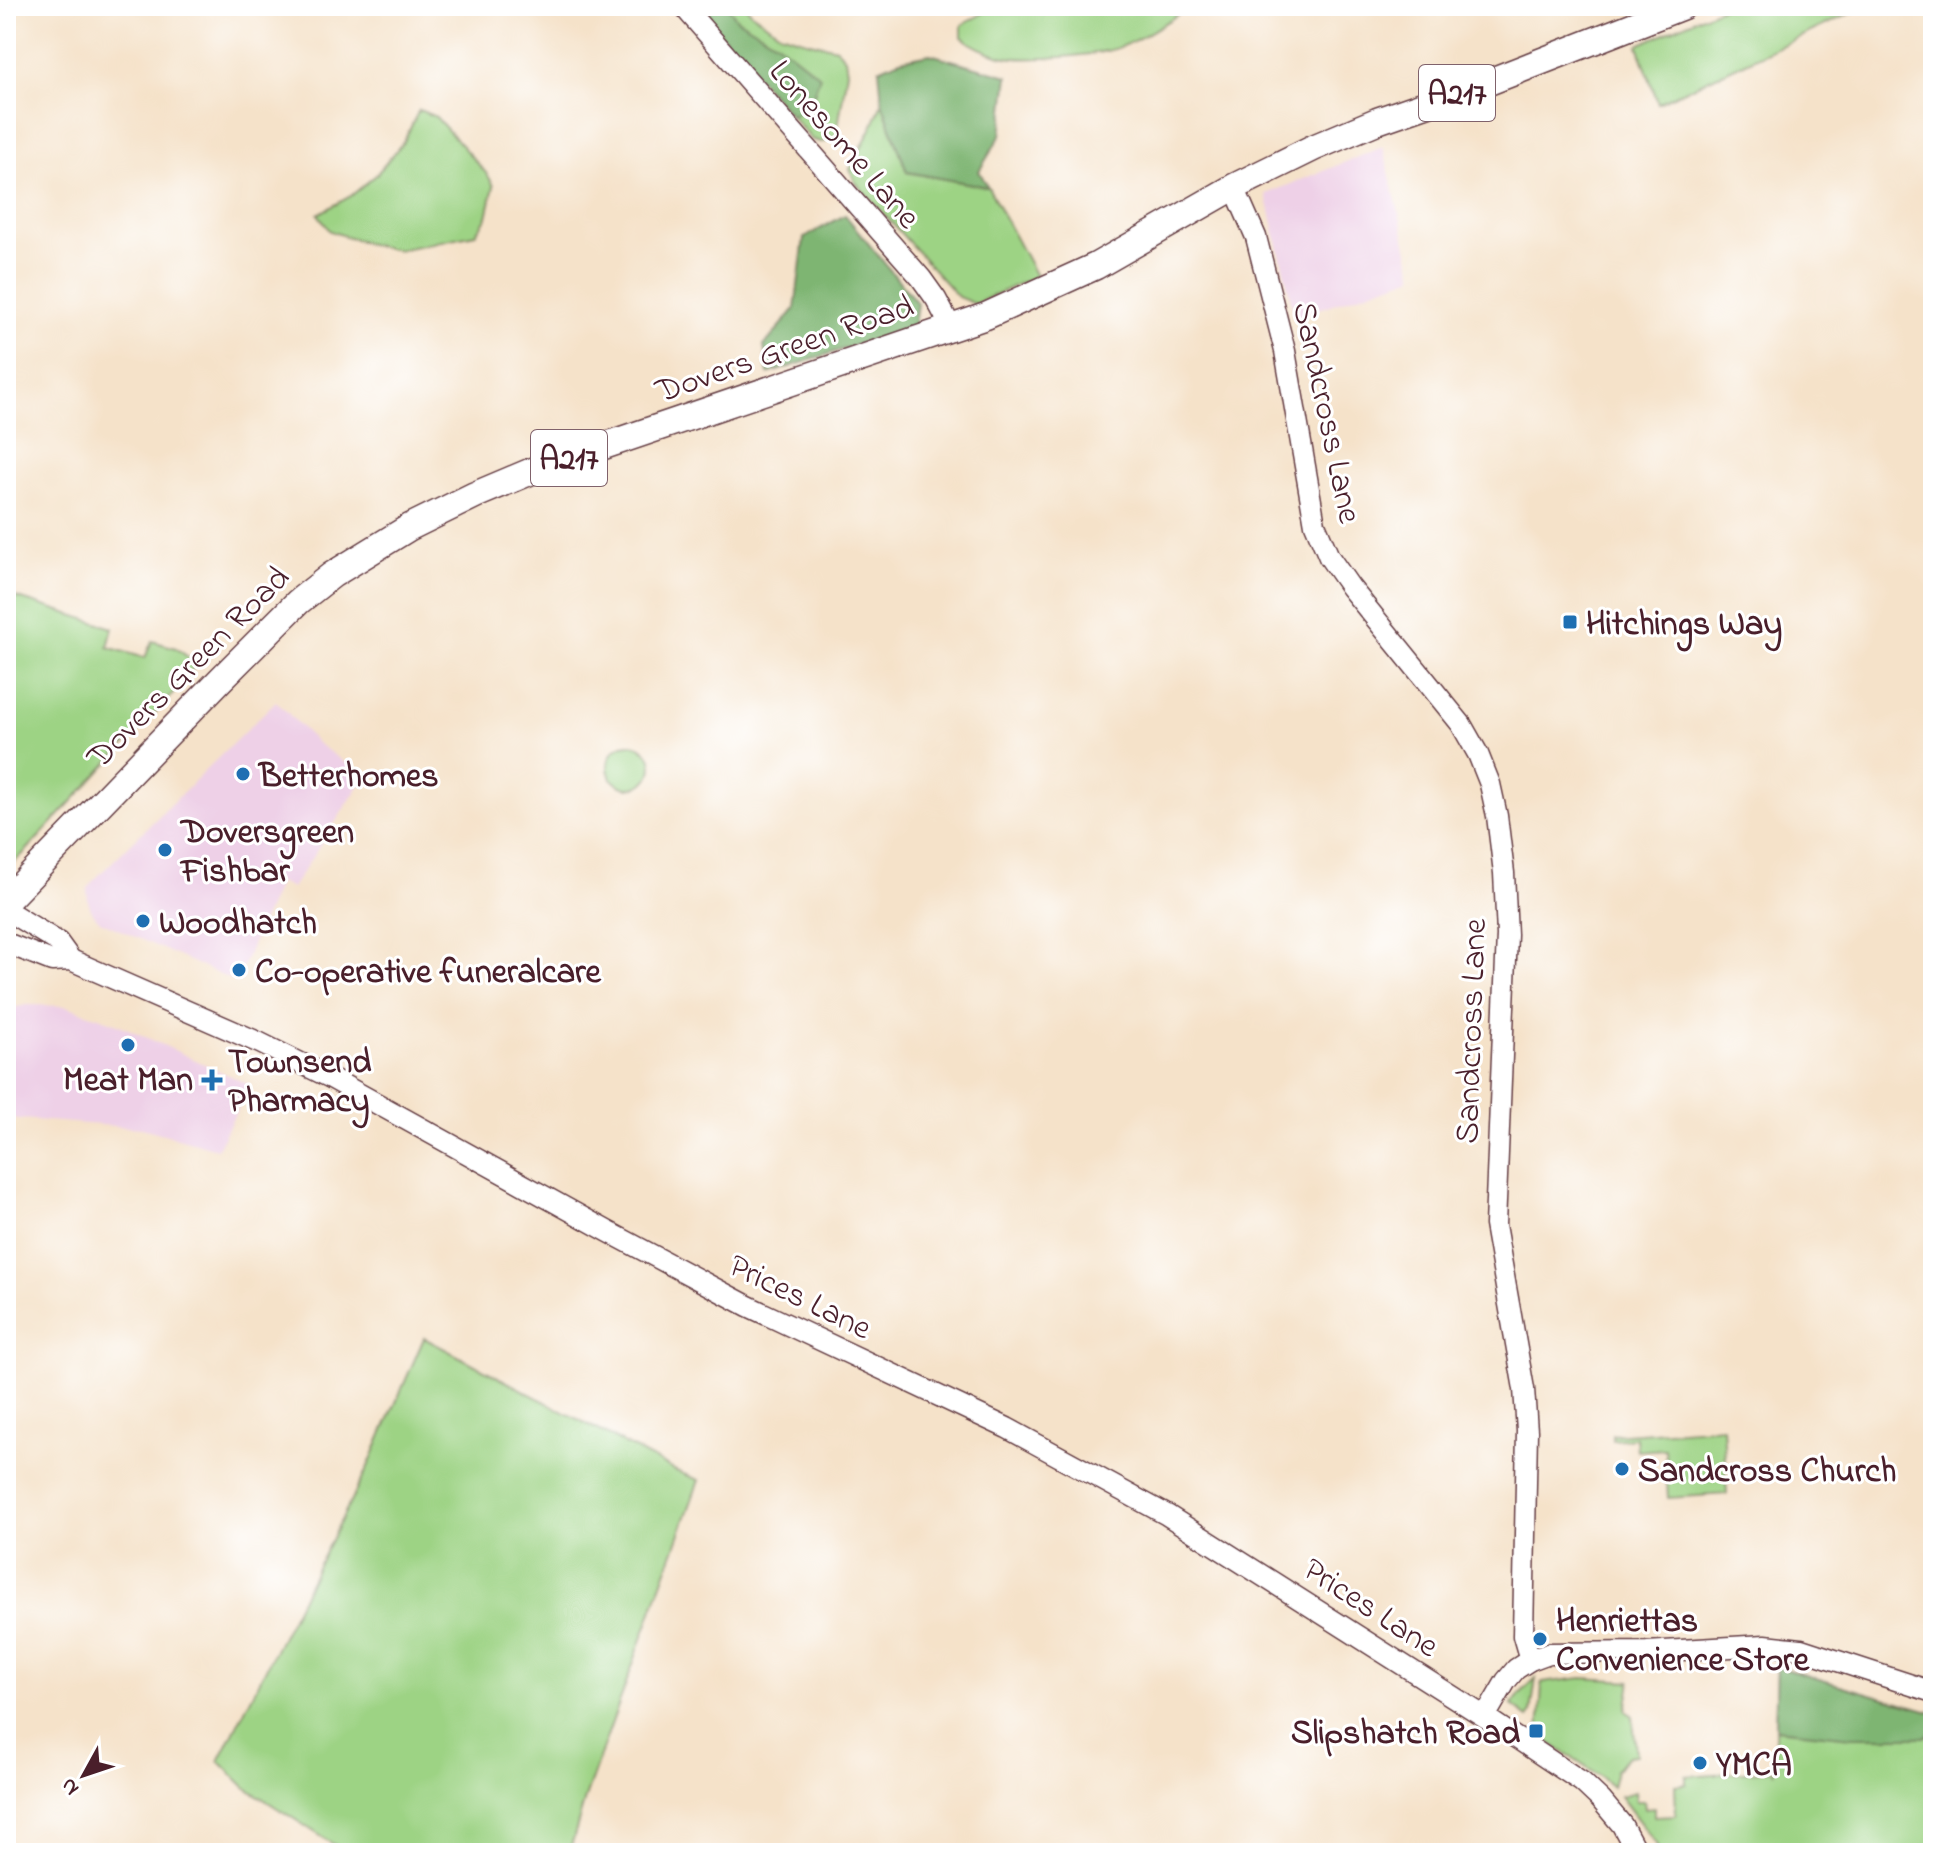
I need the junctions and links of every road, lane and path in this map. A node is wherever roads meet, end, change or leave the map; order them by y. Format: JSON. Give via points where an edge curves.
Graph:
{"nodes":[{"id":1,"x":683,"y":6,"type":"edge"},
{"id":2,"x":1683,"y":6,"type":"edge"},
{"id":3,"x":1234,"y":187,"type":"junction"},
{"id":4,"x":952,"y":329,"type":"junction"},
{"id":5,"x":6,"y":901,"type":"edge"},
{"id":6,"x":6,"y":910,"type":"edge"},
{"id":7,"x":6,"y":943,"type":"edge"},
{"id":8,"x":71,"y":960,"type":"junction"},
{"id":9,"x":1530,"y":1660,"type":"junction"},
{"id":10,"x":1933,"y":1692,"type":"edge"},
{"id":11,"x":1485,"y":1717,"type":"junction"},
{"id":12,"x":1637,"y":1853,"type":"edge"}],
"edges":[{"from":1,"to":4,"type":"street","name":"Lonesome Lane","via":[[921,278]]},
{"from":2,"to":3,"type":"main road","name":"Dovers Green Road","number":"A217","via":[[1377,121]]},
{"from":3,"to":4,"type":"main road","name":"Dovers Green Road","number":"A217","via":[[1096,266]]},
{"from":3,"to":9,"type":"street","name":"Sandcross Lane","via":[[1256,237],[1282,336],[1315,524],[1350,587],[1461,724],[1490,784],[1497,816],[1507,935],[1495,1225],[1524,1389],[1523,1636]]},
{"from":4,"to":5,"type":"main road","name":"Dovers Green Road","number":"A217","via":[[539,468],[370,550],[298,602]]},
{"from":6,"to":8,"type":"street","name":"Prices Lane","via":[[58,942]]},
{"from":7,"to":8,"type":"street","name":"Prices Lane","via":[[52,961]]},
{"from":8,"to":11,"type":"street","name":"Prices Lane","via":[[329,1077],[748,1306],[1084,1468],[1249,1565]]},
{"from":9,"to":10,"type":"street","via":[[1549,1653],[1765,1645],[1801,1649]]},
{"from":9,"to":11,"type":"street","via":[[1506,1681]]},
{"from":11,"to":12,"type":"street","via":[[1582,1782],[1622,1825]]}]}
